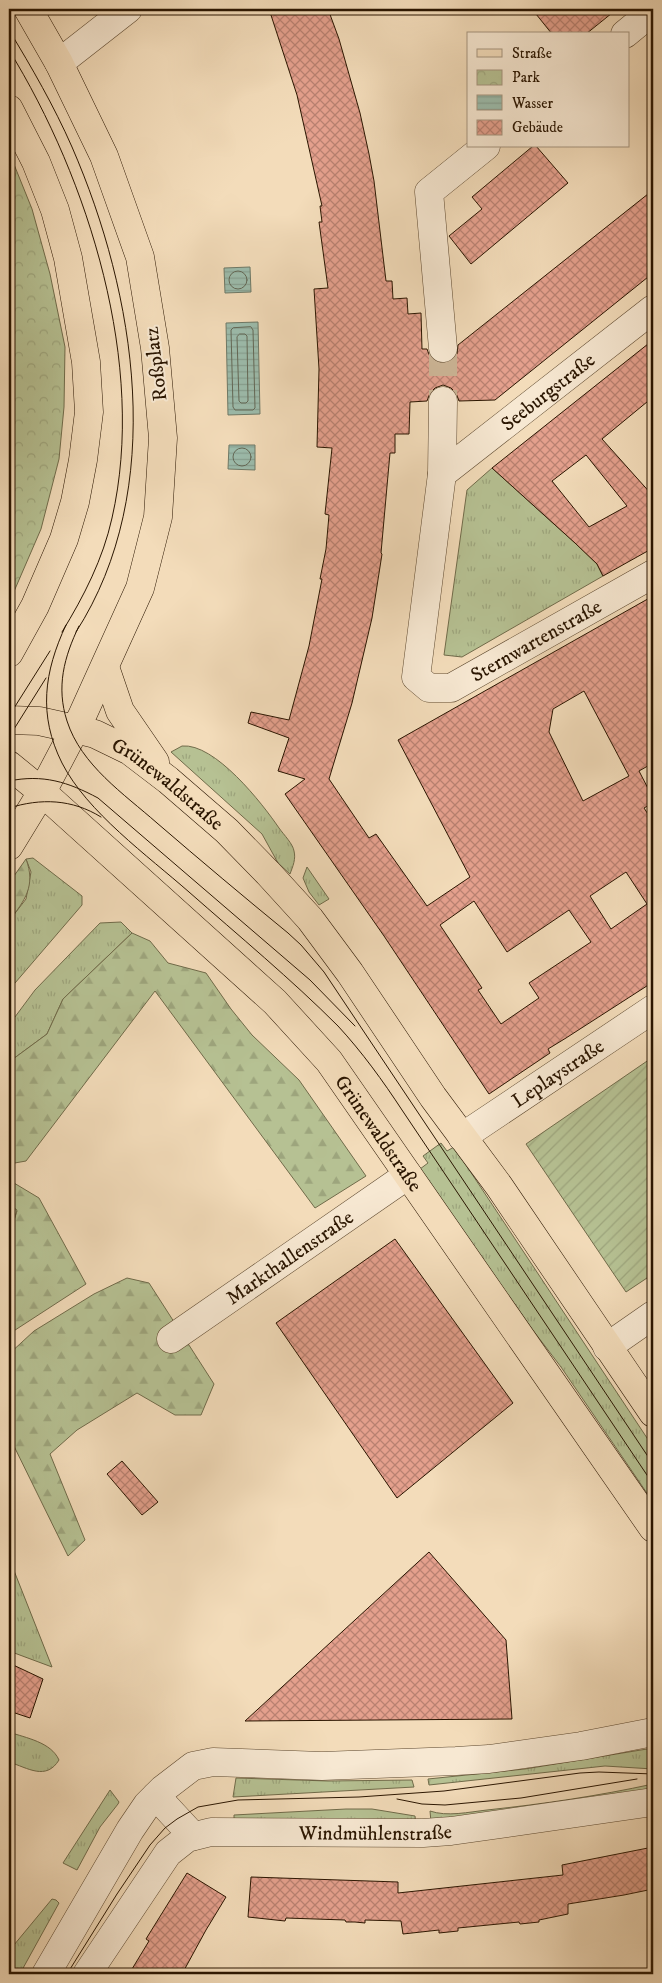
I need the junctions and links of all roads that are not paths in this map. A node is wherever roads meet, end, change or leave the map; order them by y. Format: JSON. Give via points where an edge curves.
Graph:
{"nodes":[{"id":1,"x":28,"y":9,"type":"edge"},
{"id":2,"x":128,"y":9,"type":"edge"},
{"id":3,"x":653,"y":10,"type":"edge"},
{"id":4,"x":626,"y":32,"type":"edge"},
{"id":5,"x":59,"y":63,"type":"junction"},
{"id":6,"x":9,"y":109,"type":"edge"},
{"id":7,"x":484,"y":148,"type":"edge"},
{"id":8,"x":653,"y":309,"type":"edge"},
{"id":9,"x":443,"y":348,"type":"tunnel mouth"},
{"id":10,"x":443,"y":401,"type":"tunnel mouth"},
{"id":11,"x":442,"y":474,"type":"junction"},
{"id":12,"x":653,"y":574,"type":"edge"},
{"id":13,"x":9,"y":653,"type":"edge"},
{"id":14,"x":105,"y":667,"type":"junction"},
{"id":15,"x":9,"y":720,"type":"edge"},
{"id":16,"x":75,"y":729,"type":"junction"},
{"id":17,"x":9,"y":764,"type":"edge"},
{"id":18,"x":168,"y":780,"type":"junction"},
{"id":19,"x":42,"y":792,"type":"junction"},
{"id":20,"x":9,"y":846,"type":"edge"},
{"id":21,"x":653,"y":1010,"type":"edge"},
{"id":22,"x":462,"y":1137,"type":"junction"},
{"id":23,"x":408,"y":1175,"type":"junction"},
{"id":24,"x":653,"y":1314,"type":"edge"},
{"id":25,"x":172,"y":1339,"type":"dead end"},
{"id":26,"x":607,"y":1347,"type":"junction"},
{"id":27,"x":653,"y":1413,"type":"edge"},
{"id":28,"x":653,"y":1528,"type":"edge"},
{"id":29,"x":653,"y":1732,"type":"edge"},
{"id":30,"x":156,"y":1796,"type":"junction"},
{"id":31,"x":653,"y":1802,"type":"edge"},
{"id":32,"x":193,"y":1836,"type":"junction"},
{"id":33,"x":46,"y":1974,"type":"edge"},
{"id":34,"x":86,"y":1974,"type":"edge"}],
"edges":[{"from":1,"to":5,"type":"main road","name":"Roßplatz"},
{"from":2,"to":5,"type":"street"},
{"from":3,"to":4,"type":"street"},
{"from":5,"to":14,"type":"main road","name":"Roßplatz","via":[[104,156],[140,257],[155,348],[163,438],[158,517],[140,588]]},
{"from":6,"to":13,"type":"main road","via":[[39,170],[68,258],[86,362],[89,412],[80,477],[64,538],[35,606]]},
{"from":7,"to":9,"type":"street","via":[[429,192]]},
{"from":8,"to":11,"type":"street","name":"Seeburgstraße"},
{"from":10,"to":11,"type":"street"},
{"from":11,"to":12,"type":"street","name":"Sternwartenstraße","via":[[416,677],[429,688],[450,688]]},
{"from":14,"to":16,"type":"main road","name":"Roßplatz"},
{"from":14,"to":18,"type":"main road","via":[[120,711]]},
{"from":15,"to":16,"type":"main road"},
{"from":16,"to":18,"type":"main road","name":"Grünewaldstraße","via":[[95,734],[130,751]]},
{"from":16,"to":19,"type":"main road","name":"Roßplatz"},
{"from":17,"to":19,"type":"main road"},
{"from":18,"to":22,"type":"main road","name":"Grünewaldstraße","via":[[247,851],[310,919]]},
{"from":19,"to":20,"type":"main road","name":"Roßplatz"},
{"from":19,"to":23,"type":"main road","name":"Grünewaldstraße","via":[[296,1023],[329,1060]]},
{"from":21,"to":22,"type":"street","name":"Leplaystraße"},
{"from":22,"to":26,"type":"main road","name":"Grünewaldstraße","via":[[499,1186]]},
{"from":23,"to":25,"type":"street","name":"Markthallenstraße"},
{"from":23,"to":28,"type":"main road","name":"Grünewaldstraße"},
{"from":24,"to":26,"type":"street"},
{"from":26,"to":27,"type":"main road","name":"Grünewaldstraße"},
{"from":29,"to":30,"type":"street","via":[[489,1759],[331,1766],[212,1762],[193,1766]]},
{"from":30,"to":32,"type":"street"},
{"from":30,"to":33,"type":"street","via":[[118,1848]]},
{"from":31,"to":32,"type":"street","name":"Windmühlenstraße","via":[[432,1832],[211,1832]]},
{"from":32,"to":34,"type":"street","name":"Windmühlenstraße","via":[[168,1853]]}]}
